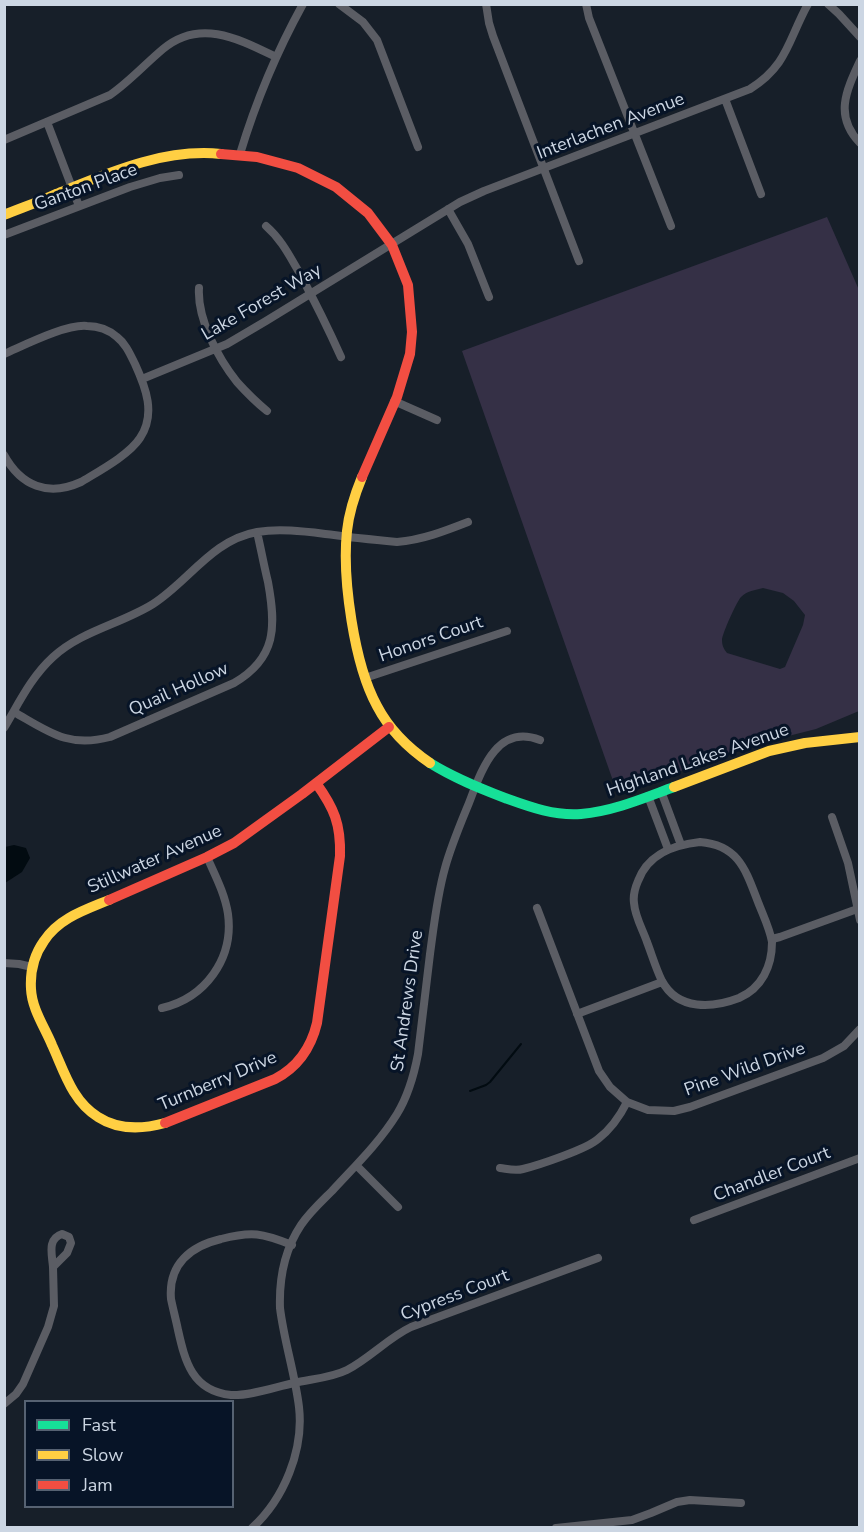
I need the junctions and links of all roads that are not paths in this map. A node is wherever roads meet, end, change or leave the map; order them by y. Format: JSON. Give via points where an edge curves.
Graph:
{"nodes":[{"id":1,"x":303,"y":4,"type":"edge"},
{"id":2,"x":339,"y":4,"type":"edge"},
{"id":3,"x":486,"y":4,"type":"edge"},
{"id":4,"x":586,"y":4,"type":"edge"},
{"id":5,"x":808,"y":4,"type":"edge"},
{"id":6,"x":828,"y":4,"type":"edge"},
{"id":7,"x":860,"y":37,"type":"edge"},
{"id":8,"x":276,"y":57,"type":"junction"},
{"id":9,"x":860,"y":61,"type":"edge"},
{"id":10,"x":725,"y":99,"type":"junction"},
{"id":11,"x":47,"y":122,"type":"junction"},
{"id":12,"x":634,"y":134,"type":"junction"},
{"id":13,"x":4,"y":140,"type":"edge"},
{"id":14,"x":860,"y":143,"type":"edge"},
{"id":15,"x":418,"y":147,"type":"dead end"},
{"id":16,"x":240,"y":154,"type":"junction"},
{"id":17,"x":544,"y":169,"type":"junction"},
{"id":18,"x":179,"y":175,"type":"dead end"},
{"id":19,"x":73,"y":188,"type":"junction"},
{"id":20,"x":761,"y":194,"type":"dead end"},
{"id":21,"x":79,"y":206,"type":"junction"},
{"id":22,"x":448,"y":209,"type":"junction"},
{"id":23,"x":4,"y":215,"type":"edge"},
{"id":24,"x":266,"y":226,"type":"dead end"},
{"id":25,"x":671,"y":226,"type":"dead end"},
{"id":26,"x":4,"y":235,"type":"edge"},
{"id":27,"x":391,"y":245,"type":"junction"},
{"id":28,"x":579,"y":261,"type":"dead end"},
{"id":29,"x":198,"y":288,"type":"dead end"},
{"id":30,"x":311,"y":293,"type":"junction"},
{"id":31,"x":489,"y":297,"type":"dead end"},
{"id":32,"x":216,"y":349,"type":"junction"},
{"id":33,"x":4,"y":354,"type":"edge"},
{"id":34,"x":341,"y":357,"type":"dead end"},
{"id":35,"x":142,"y":379,"type":"junction"},
{"id":36,"x":394,"y":401,"type":"junction"},
{"id":37,"x":267,"y":411,"type":"dead end"},
{"id":38,"x":437,"y":420,"type":"dead end"},
{"id":39,"x":4,"y":454,"type":"edge"},
{"id":40,"x":468,"y":522,"type":"dead end"},
{"id":41,"x":257,"y":532,"type":"junction"},
{"id":42,"x":346,"y":537,"type":"junction"},
{"id":43,"x":507,"y":631,"type":"dead end"},
{"id":44,"x":364,"y":678,"type":"junction"},
{"id":45,"x":14,"y":712,"type":"junction"},
{"id":46,"x":389,"y":727,"type":"junction"},
{"id":47,"x":4,"y":728,"type":"edge"},
{"id":48,"x":860,"y":736,"type":"edge"},
{"id":49,"x":540,"y":740,"type":"dead end"},
{"id":50,"x":316,"y":783,"type":"junction"},
{"id":51,"x":475,"y":786,"type":"junction"},
{"id":52,"x":661,"y":791,"type":"junction"},
{"id":53,"x":648,"y":796,"type":"junction"},
{"id":54,"x":831,"y":817,"type":"dead end"},
{"id":55,"x":681,"y":845,"type":"junction"},
{"id":56,"x":668,"y":849,"type":"junction"},
{"id":57,"x":207,"y":857,"type":"junction"},
{"id":58,"x":537,"y":908,"type":"dead end"},
{"id":59,"x":858,"y":908,"type":"edge"},
{"id":60,"x":860,"y":920,"type":"edge"},
{"id":61,"x":772,"y":939,"type":"junction"},
{"id":62,"x":4,"y":963,"type":"edge"},
{"id":63,"x":32,"y":967,"type":"junction"},
{"id":64,"x":662,"y":982,"type":"junction"},
{"id":65,"x":162,"y":1008,"type":"dead end"},
{"id":66,"x":577,"y":1014,"type":"junction"},
{"id":67,"x":860,"y":1029,"type":"edge"},
{"id":68,"x":627,"y":1102,"type":"junction"},
{"id":69,"x":860,"y":1158,"type":"edge"},
{"id":70,"x":357,"y":1166,"type":"junction"},
{"id":71,"x":500,"y":1168,"type":"dead end"},
{"id":72,"x":398,"y":1207,"type":"dead end"},
{"id":73,"x":694,"y":1220,"type":"dead end"},
{"id":74,"x":292,"y":1245,"type":"junction"},
{"id":75,"x":598,"y":1257,"type":"dead end"},
{"id":76,"x":53,"y":1267,"type":"dead end"},
{"id":77,"x":294,"y":1383,"type":"junction"},
{"id":78,"x":4,"y":1404,"type":"edge"},
{"id":79,"x":741,"y":1503,"type":"dead end"},
{"id":80,"x":252,"y":1527,"type":"edge"},
{"id":81,"x":556,"y":1527,"type":"edge"}],
"edges":[{"from":1,"to":8,"type":"street"},
{"from":2,"to":15,"type":"street","via":[[363,22],[377,40]]},
{"from":3,"to":17,"type":"street","via":[[493,36]]},
{"from":4,"to":12,"type":"street"},
{"from":5,"to":10,"type":"street","name":"Interlachen Avenue","via":[[785,54],[771,74],[750,89]]},
{"from":6,"to":7,"type":"street"},
{"from":8,"to":11,"type":"street","via":[[227,35],[189,35],[164,48],[110,95]]},
{"from":8,"to":16,"type":"street"},
{"from":9,"to":14,"type":"street","via":[[848,87],[844,112]]},
{"from":10,"to":12,"type":"street","name":"Interlachen Avenue"},
{"from":10,"to":20,"type":"street"},
{"from":11,"to":13,"type":"street"},
{"from":11,"to":19,"type":"street"},
{"from":12,"to":17,"type":"street","name":"Interlachen Avenue"},
{"from":12,"to":25,"type":"street"},
{"from":16,"to":19,"type":"street","name":"Highland Lakes Avenue","via":[[166,157]]},
{"from":16,"to":27,"type":"street","name":"Highland Lakes Avenue","via":[[285,163],[330,182],[369,214]]},
{"from":17,"to":22,"type":"street","name":"Interlachen Avenue"},
{"from":17,"to":28,"type":"street"},
{"from":18,"to":21,"type":"street","name":"Ganton Place"},
{"from":19,"to":21,"type":"street"},
{"from":19,"to":23,"type":"street","name":"Highland Lakes Avenue"},
{"from":21,"to":26,"type":"street","name":"Ganton Place"},
{"from":22,"to":27,"type":"street","name":"Interlachen Avenue"},
{"from":22,"to":31,"type":"street","via":[[468,244]]},
{"from":24,"to":30,"type":"street","via":[[278,237]]},
{"from":27,"to":30,"type":"street","name":"Lake Forest Way"},
{"from":27,"to":36,"type":"street","name":"Highland Lakes Avenue","via":[[405,279],[411,315],[410,350]]},
{"from":29,"to":32,"type":"street","via":[[200,310]]},
{"from":30,"to":32,"type":"street","name":"Lake Forest Way"},
{"from":30,"to":34,"type":"street"},
{"from":32,"to":35,"type":"street","name":"Lake Forest Way"},
{"from":32,"to":37,"type":"street","via":[[236,380]]},
{"from":33,"to":35,"type":"street","via":[[69,328],[94,326],[123,343]]},
{"from":35,"to":39,"type":"street","via":[[149,411],[141,438],[81,482],[65,488],[40,487],[15,472]]},
{"from":36,"to":38,"type":"street"},
{"from":36,"to":42,"type":"street","name":"Highland Lakes Avenue","via":[[355,497]]},
{"from":40,"to":42,"type":"street","via":[[408,541]]},
{"from":41,"to":42,"type":"street","via":[[296,531]]},
{"from":41,"to":45,"type":"street","via":[[218,549],[154,603],[64,648],[31,681]]},
{"from":41,"to":45,"type":"street","name":"Quail Hollow","via":[[273,627],[268,649],[251,672],[234,683],[99,740],[63,738]]},
{"from":42,"to":44,"type":"street","name":"Highland Lakes Avenue","via":[[347,580]]},
{"from":43,"to":44,"type":"street","name":"Honors Court"},
{"from":44,"to":46,"type":"street","name":"Highland Lakes Avenue"},
{"from":45,"to":47,"type":"street"},
{"from":46,"to":50,"type":"street","name":"Stillwater Avenue"},
{"from":46,"to":51,"type":"street","name":"Highland Lakes Avenue","via":[[423,760]]},
{"from":48,"to":52,"type":"street","name":"Highland Lakes Avenue","via":[[770,751]]},
{"from":49,"to":51,"type":"street","name":"St Andrews Drive","via":[[517,736],[498,746]]},
{"from":50,"to":57,"type":"street","name":"Stillwater Avenue","via":[[241,839]]},
{"from":50,"to":63,"type":"street","name":"Turnberry Drive","via":[[337,818],[340,856],[316,1029],[306,1052],[286,1073],[172,1121],[131,1128],[113,1124],[88,1110],[70,1086],[34,1006]]},
{"from":51,"to":53,"type":"street","name":"Highland Lakes Avenue","via":[[561,814],[597,812]]},
{"from":51,"to":70,"type":"street","name":"St Andrews Drive","via":[[452,844],[440,889],[418,1054],[409,1087],[398,1113]]},
{"from":52,"to":53,"type":"street","name":"Highland Lakes Avenue"},
{"from":52,"to":55,"type":"street"},
{"from":53,"to":56,"type":"street"},
{"from":54,"to":59,"type":"street","via":[[848,863]]},
{"from":55,"to":56,"type":"street"},
{"from":55,"to":61,"type":"street","via":[[714,844],[736,856],[745,868]]},
{"from":56,"to":64,"type":"street","via":[[645,867],[634,895],[636,913]]},
{"from":57,"to":63,"type":"street","name":"Stillwater Avenue","via":[[68,918],[42,942]]},
{"from":57,"to":65,"type":"street","via":[[228,915],[225,953],[202,987],[180,1003]]},
{"from":58,"to":66,"type":"street","name":"Pine Wild Drive"},
{"from":59,"to":60,"type":"street"},
{"from":59,"to":61,"type":"street"},
{"from":61,"to":64,"type":"street","via":[[769,968],[761,981],[745,995],[725,1003],[702,1006],[687,1002]]},
{"from":62,"to":63,"type":"street"},
{"from":64,"to":66,"type":"street"},
{"from":66,"to":68,"type":"street","name":"Pine Wild Drive","via":[[599,1071]]},
{"from":67,"to":68,"type":"street","name":"Pine Wild Drive","via":[[829,1055],[690,1107],[658,1111]]},
{"from":68,"to":71,"type":"street","via":[[611,1127],[589,1146],[524,1169]]},
{"from":69,"to":73,"type":"street","name":"Chandler Court"},
{"from":70,"to":72,"type":"street"},
{"from":70,"to":74,"type":"street","name":"St Andrews Drive","via":[[308,1215]]},
{"from":74,"to":77,"type":"street","name":"St Andrews Drive","via":[[281,1278],[279,1308]]},
{"from":74,"to":77,"type":"street","name":"Cypress Court","via":[[256,1233],[205,1243],[181,1262],[171,1290],[184,1357],[204,1385],[221,1393],[241,1394]]},
{"from":75,"to":77,"type":"street","name":"Cypress Court","via":[[411,1328],[341,1372]]},
{"from":76,"to":78,"type":"street","via":[[54,1306],[48,1327],[23,1384]]},
{"from":77,"to":80,"type":"street","name":"St Andrews Drive","via":[[300,1413],[294,1456],[276,1499]]},
{"from":79,"to":81,"type":"street","via":[[690,1500],[632,1520]]}]}
